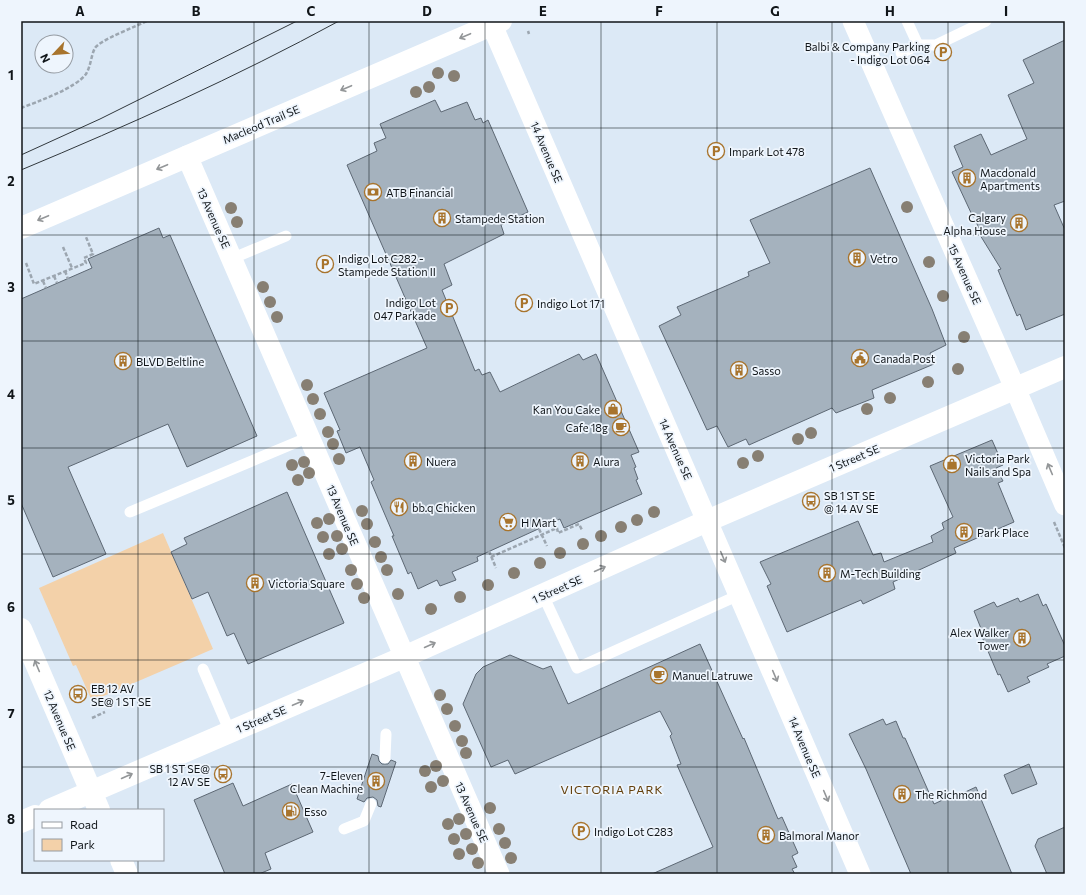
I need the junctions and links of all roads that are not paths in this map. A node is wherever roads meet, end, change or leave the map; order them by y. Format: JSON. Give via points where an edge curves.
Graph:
{"nodes":[{"id":1,"x":854,"y":21,"type":"edge"},
{"id":2,"x":907,"y":21,"type":"edge"},
{"id":3,"x":986,"y":21,"type":"edge"},
{"id":4,"x":496,"y":23,"type":"edge"},
{"id":5,"x":918,"y":45,"type":"junction"},
{"id":6,"x":901,"y":53,"type":"dead end"},
{"id":7,"x":187,"y":156,"type":"junction"},
{"id":8,"x":21,"y":228,"type":"edge"},
{"id":9,"x":286,"y":236,"type":"dead end"},
{"id":10,"x":232,"y":259,"type":"junction"},
{"id":11,"x":1065,"y":367,"type":"edge"},
{"id":12,"x":1015,"y":388,"type":"junction"},
{"id":13,"x":309,"y":437,"type":"junction"},
{"id":14,"x":1065,"y":505,"type":"edge"},
{"id":15,"x":130,"y":512,"type":"dead end"},
{"id":16,"x":707,"y":521,"type":"junction"},
{"id":17,"x":543,"y":595,"type":"junction"},
{"id":18,"x":739,"y":595,"type":"junction"},
{"id":19,"x":21,"y":629,"type":"edge"},
{"id":20,"x":404,"y":657,"type":"junction"},
{"id":21,"x":203,"y":669,"type":"dead end"},
{"id":22,"x":230,"y":732,"type":"junction"},
{"id":23,"x":386,"y":734,"type":"dead end"},
{"id":24,"x":385,"y":758,"type":"dead end"},
{"id":25,"x":96,"y":801,"type":"edge"},
{"id":26,"x":371,"y":804,"type":"dead end"},
{"id":27,"x":54,"y":809,"type":"edge"},
{"id":28,"x":34,"y":816,"type":"edge"},
{"id":29,"x":21,"y":822,"type":"edge"},
{"id":30,"x":344,"y":829,"type":"dead end"},
{"id":31,"x":121,"y":861,"type":"edge"},
{"id":32,"x":127,"y":874,"type":"edge"},
{"id":33,"x":499,"y":874,"type":"edge"},
{"id":34,"x":860,"y":874,"type":"edge"}],
"edges":[{"from":1,"to":12,"type":"street","name":"15 Avenue SE"},
{"from":2,"to":5,"type":"lane"},
{"from":3,"to":5,"type":"lane","via":[[936,45]]},
{"from":4,"to":7,"type":"main road","name":"Macleod Trail SE","one_way":true},
{"from":4,"to":16,"type":"street","name":"14 Avenue SE"},
{"from":5,"to":6,"type":"lane"},
{"from":7,"to":8,"type":"main road","name":"Macleod Trail SE","one_way":true},
{"from":7,"to":10,"type":"street","name":"13 Avenue SE"},
{"from":9,"to":10,"type":"lane"},
{"from":10,"to":13,"type":"street","name":"13 Avenue SE"},
{"from":11,"to":12,"type":"main road","name":"1 Street SE"},
{"from":14,"to":12,"type":"street","name":"15 Avenue SE","one_way":true},
{"from":12,"to":16,"type":"main road","name":"1 Street SE"},
{"from":13,"to":15,"type":"lane"},
{"from":13,"to":20,"type":"street","name":"13 Avenue SE"},
{"from":17,"to":16,"type":"main road","name":"1 Street SE","one_way":true},
{"from":16,"to":18,"type":"street","name":"14 Avenue SE","one_way":true},
{"from":17,"to":18,"type":"lane","via":[[577,668]]},
{"from":20,"to":17,"type":"main road","name":"1 Street SE","one_way":true},
{"from":18,"to":34,"type":"street","name":"14 Avenue SE","one_way":true},
{"from":25,"to":19,"type":"main road","name":"12 Avenue SE","one_way":true},
{"from":22,"to":20,"type":"main road","name":"1 Street SE","one_way":true},
{"from":20,"to":33,"type":"street","name":"13 Avenue SE"},
{"from":21,"to":22,"type":"lane"},
{"from":25,"to":22,"type":"main road","name":"1 Street SE","one_way":true},
{"from":23,"to":24,"type":"lane"},
{"from":25,"to":27,"type":"main road","name":"1 Street SE"},
{"from":26,"to":30,"type":"lane","via":[[364,821]]},
{"from":28,"to":29,"type":"main road"},
{"from":31,"to":32,"type":"main road"}]}
